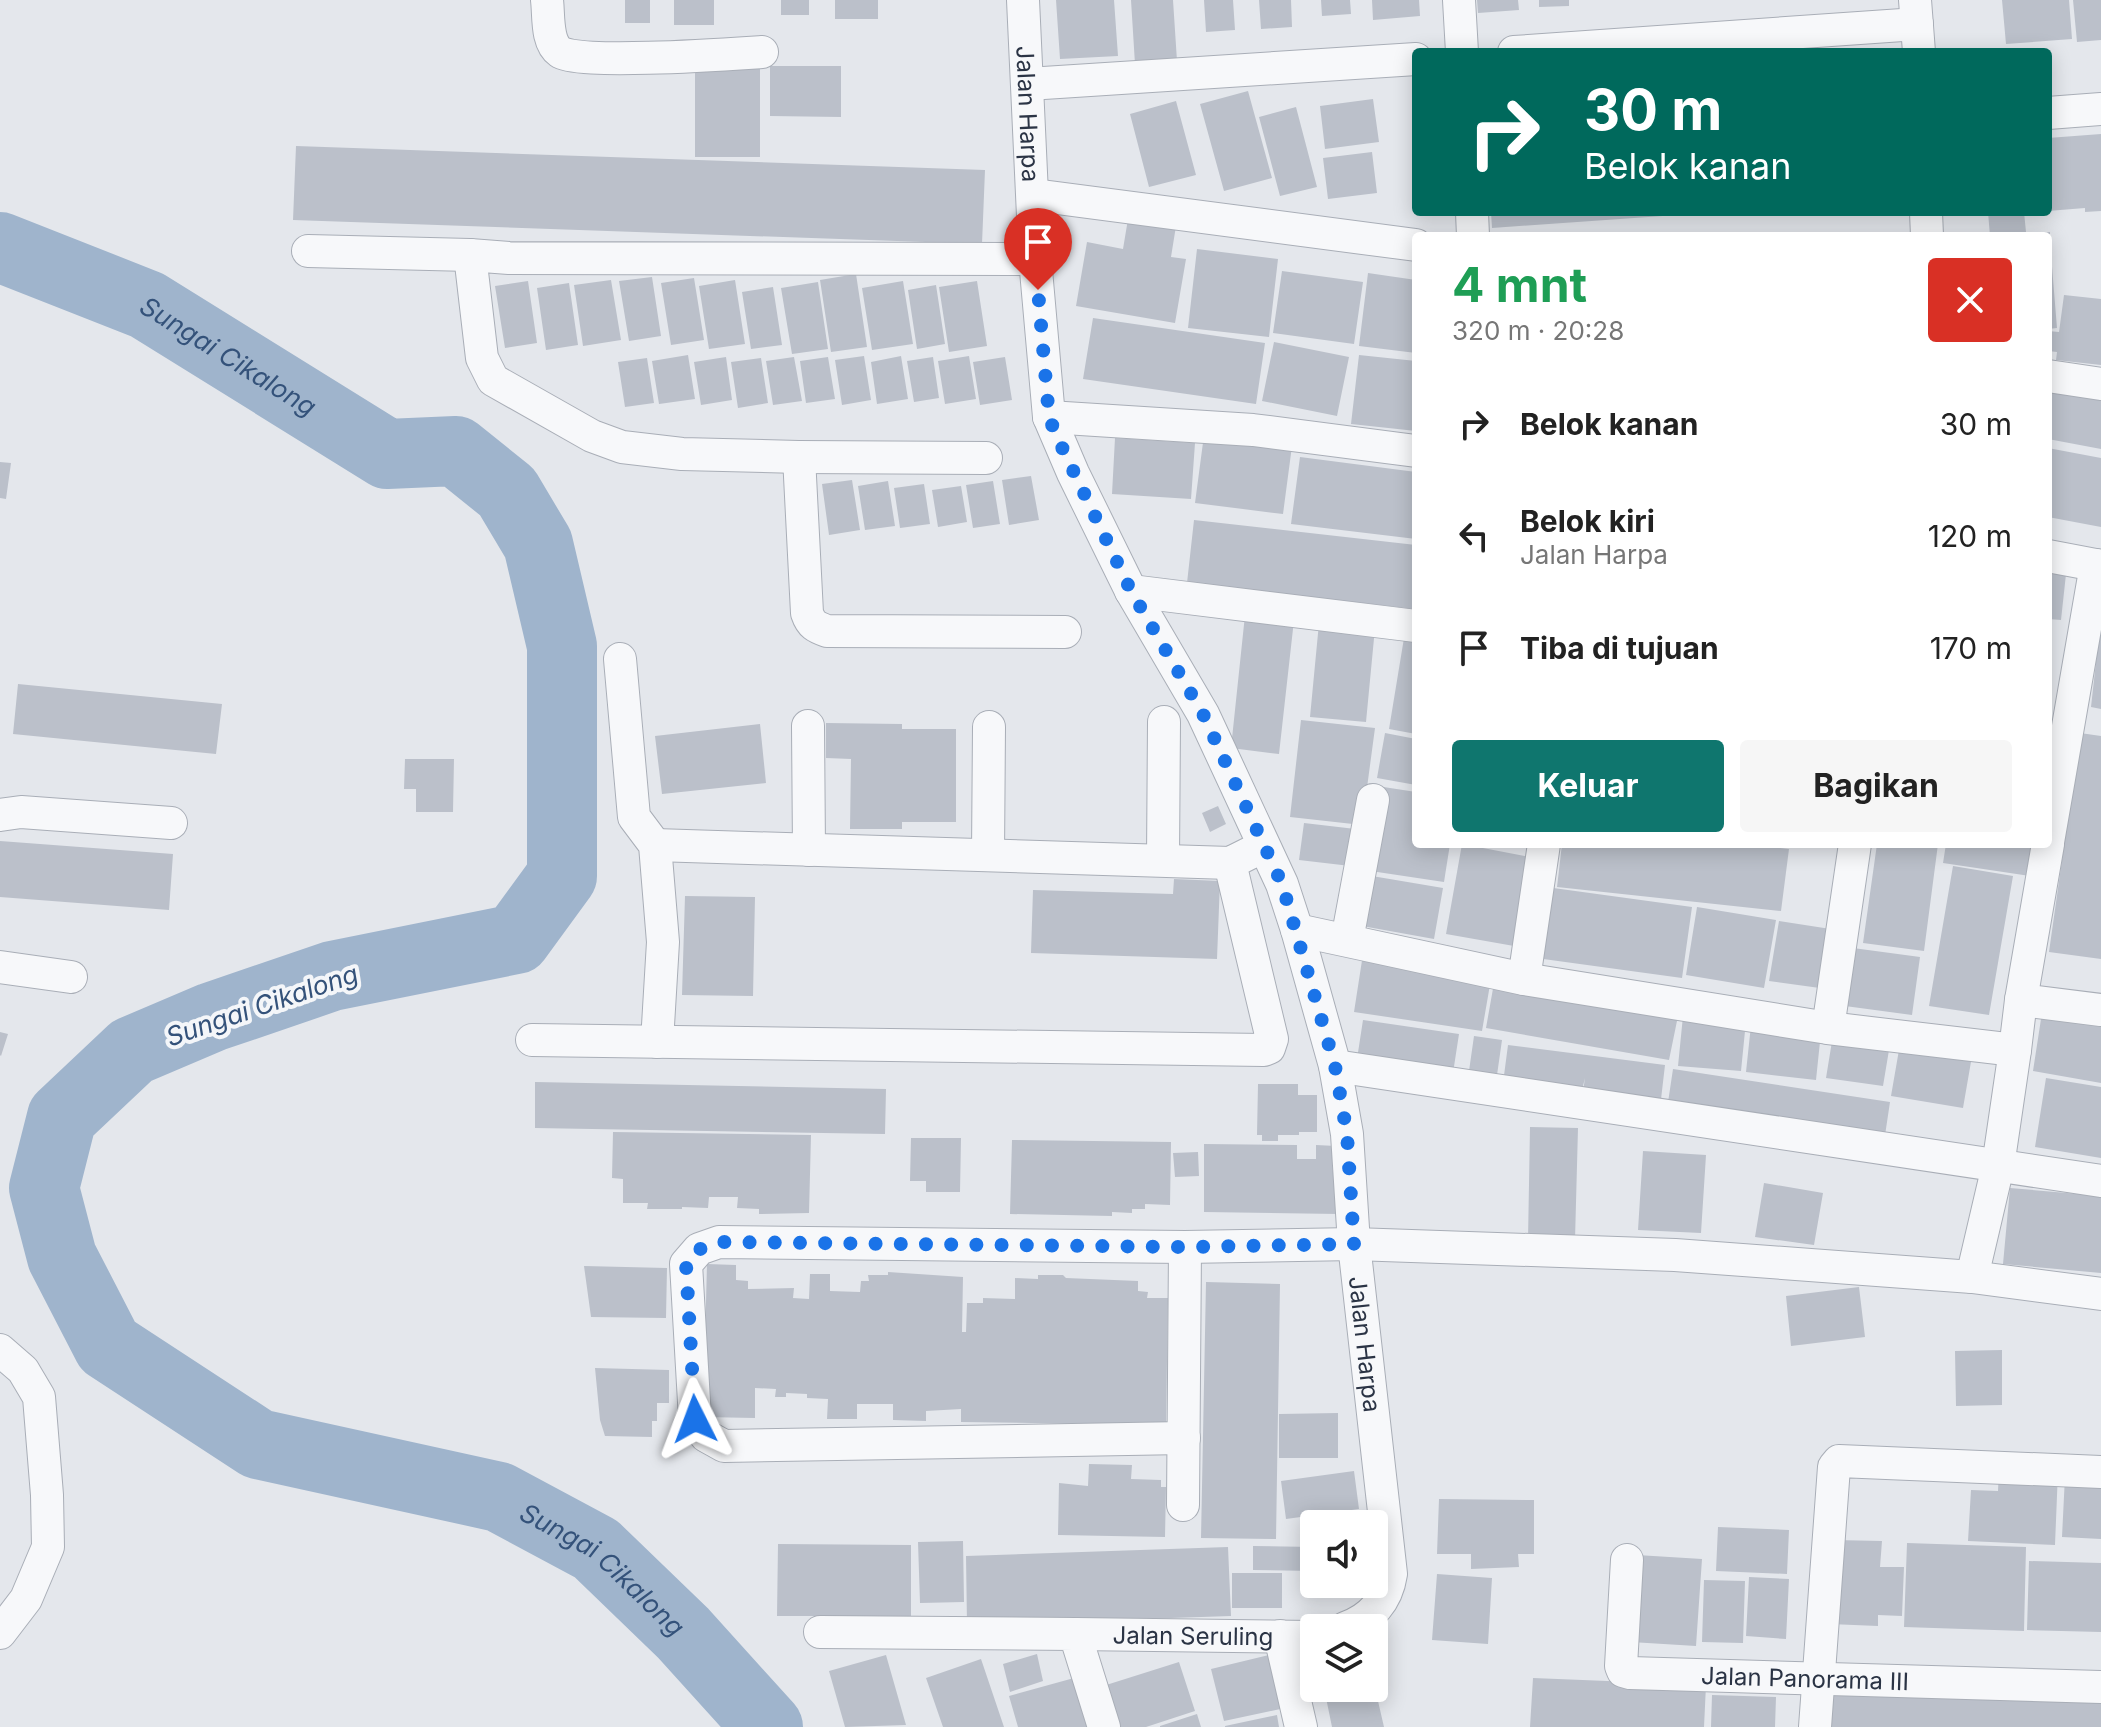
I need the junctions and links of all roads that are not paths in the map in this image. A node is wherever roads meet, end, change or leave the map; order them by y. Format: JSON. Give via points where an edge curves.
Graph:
{"nodes":[{"id":1,"x":547,"y":0,"type":"edge"},
{"id":2,"x":1023,"y":0,"type":"edge"},
{"id":3,"x":1459,"y":0,"type":"edge"},
{"id":4,"x":1917,"y":25,"type":"edge"},
{"id":5,"x":1462,"y":48,"type":"edge"},
{"id":6,"x":1574,"y":48,"type":"edge"},
{"id":7,"x":762,"y":52,"type":"dead end"},
{"id":8,"x":1412,"y":59,"type":"edge"},
{"id":9,"x":1028,"y":84,"type":"junction"},
{"id":10,"x":2101,"y":109,"type":"edge"},
{"id":11,"x":2052,"y":113,"type":"edge"},
{"id":12,"x":1034,"y":195,"type":"junction"},
{"id":13,"x":1412,"y":244,"type":"edge"},
{"id":14,"x":308,"y":251,"type":"dead end"},
{"id":15,"x":470,"y":255,"type":"junction"},
{"id":16,"x":1035,"y":259,"type":"junction"},
{"id":17,"x":2052,"y":377,"type":"edge"},
{"id":18,"x":2101,"y":384,"type":"edge"},
{"id":19,"x":1049,"y":417,"type":"junction"},
{"id":20,"x":1412,"y":450,"type":"edge"},
{"id":21,"x":799,"y":457,"type":"junction"},
{"id":22,"x":986,"y":458,"type":"dead end"},
{"id":23,"x":2052,"y":557,"type":"edge"},
{"id":24,"x":2098,"y":565,"type":"edge"},
{"id":25,"x":1131,"y":591,"type":"junction"},
{"id":26,"x":1412,"y":626,"type":"edge"},
{"id":27,"x":1065,"y":632,"type":"dead end"},
{"id":28,"x":620,"y":659,"type":"dead end"},
{"id":29,"x":1164,"y":722,"type":"dead end"},
{"id":30,"x":2058,"y":722,"type":"edge"},
{"id":31,"x":808,"y":726,"type":"dead end"},
{"id":32,"x":989,"y":727,"type":"dead end"},
{"id":33,"x":2052,"y":795,"type":"edge"},
{"id":34,"x":1373,"y":800,"type":"dead end"},
{"id":35,"x":0,"y":815,"type":"edge"},
{"id":36,"x":171,"y":823,"type":"dead end"},
{"id":37,"x":655,"y":845,"type":"junction"},
{"id":38,"x":1265,"y":846,"type":"junction"},
{"id":39,"x":1543,"y":848,"type":"edge"},
{"id":40,"x":1846,"y":848,"type":"edge"},
{"id":41,"x":2047,"y":848,"type":"edge"},
{"id":42,"x":809,"y":850,"type":"junction"},
{"id":43,"x":988,"y":855,"type":"junction"},
{"id":44,"x":1163,"y":860,"type":"junction"},
{"id":45,"x":1230,"y":863,"type":"junction"},
{"id":46,"x":1297,"y":930,"type":"junction"},
{"id":47,"x":1347,"y":940,"type":"junction"},
{"id":48,"x":0,"y":967,"type":"edge"},
{"id":49,"x":71,"y":977,"type":"dead end"},
{"id":50,"x":1524,"y":979,"type":"junction"},
{"id":51,"x":2021,"y":1000,"type":"junction"},
{"id":52,"x":2101,"y":1010,"type":"edge"},
{"id":53,"x":1828,"y":1028,"type":"junction"},
{"id":54,"x":532,"y":1040,"type":"dead end"},
{"id":55,"x":657,"y":1042,"type":"junction"},
{"id":56,"x":2015,"y":1050,"type":"junction"},
{"id":57,"x":1335,"y":1066,"type":"junction"},
{"id":58,"x":1998,"y":1166,"type":"junction"},
{"id":59,"x":2101,"y":1181,"type":"edge"},
{"id":60,"x":1354,"y":1244,"type":"junction"},
{"id":61,"x":1185,"y":1247,"type":"junction"},
{"id":62,"x":1972,"y":1277,"type":"junction"},
{"id":63,"x":2101,"y":1294,"type":"edge"},
{"id":64,"x":0,"y":1350,"type":"edge"},
{"id":65,"x":1184,"y":1438,"type":"junction"},
{"id":66,"x":2101,"y":1472,"type":"edge"},
{"id":67,"x":1183,"y":1505,"type":"dead end"},
{"id":68,"x":1627,"y":1560,"type":"dead end"},
{"id":69,"x":1371,"y":1614,"type":"edge"},
{"id":70,"x":820,"y":1632,"type":"dead end"},
{"id":71,"x":0,"y":1633,"type":"edge"},
{"id":72,"x":1075,"y":1634,"type":"junction"},
{"id":73,"x":1280,"y":1636,"type":"junction"},
{"id":74,"x":1300,"y":1637,"type":"edge"},
{"id":75,"x":1818,"y":1679,"type":"junction"},
{"id":76,"x":2101,"y":1687,"type":"edge"},
{"id":77,"x":1104,"y":1727,"type":"edge"},
{"id":78,"x":1301,"y":1727,"type":"edge"},
{"id":79,"x":1815,"y":1727,"type":"edge"}],
"edges":[{"from":1,"to":7,"type":"street","via":[[551,36],[559,52],[573,57]]},
{"from":2,"to":9,"type":"street","name":"Jalan Harpa"},
{"from":3,"to":5,"type":"street"},
{"from":4,"to":6,"type":"street"},
{"from":8,"to":9,"type":"street"},
{"from":9,"to":12,"type":"street","name":"Jalan Harpa"},
{"from":10,"to":11,"type":"street"},
{"from":12,"to":13,"type":"street"},
{"from":12,"to":16,"type":"street","name":"Jalan Harpa"},
{"from":14,"to":15,"type":"street"},
{"from":15,"to":16,"type":"street"},
{"from":15,"to":21,"type":"street","via":[[482,358],[493,380],[592,436],[622,447]]},
{"from":16,"to":19,"type":"street","name":"Jalan Harpa"},
{"from":17,"to":18,"type":"street"},
{"from":19,"to":20,"type":"street","via":[[1253,430]]},
{"from":19,"to":25,"type":"street","name":"Jalan Harpa"},
{"from":21,"to":22,"type":"street"},
{"from":21,"to":27,"type":"street","via":[[811,623],[827,631]]},
{"from":23,"to":24,"type":"street"},
{"from":24,"to":30,"type":"street"},
{"from":25,"to":26,"type":"street"},
{"from":25,"to":38,"type":"street","name":"Jalan Harpa","via":[[1203,714]]},
{"from":28,"to":37,"type":"street","via":[[634,817]]},
{"from":29,"to":44,"type":"street"},
{"from":30,"to":33,"type":"street"},
{"from":31,"to":42,"type":"street"},
{"from":32,"to":43,"type":"street"},
{"from":34,"to":47,"type":"street"},
{"from":35,"to":36,"type":"street"},
{"from":37,"to":42,"type":"street"},
{"from":37,"to":55,"type":"street","via":[[663,942]]},
{"from":38,"to":45,"type":"street"},
{"from":38,"to":46,"type":"street","name":"Jalan Harpa"},
{"from":39,"to":50,"type":"street"},
{"from":40,"to":53,"type":"street"},
{"from":41,"to":51,"type":"street"},
{"from":42,"to":43,"type":"street"},
{"from":43,"to":44,"type":"street"},
{"from":44,"to":45,"type":"street"},
{"from":45,"to":55,"type":"street","via":[[1272,1039],[1264,1050]]},
{"from":46,"to":47,"type":"street"},
{"from":46,"to":57,"type":"street","name":"Jalan Harpa"},
{"from":47,"to":50,"type":"street"},
{"from":48,"to":49,"type":"street"},
{"from":50,"to":53,"type":"street"},
{"from":51,"to":52,"type":"street"},
{"from":51,"to":56,"type":"street"},
{"from":53,"to":56,"type":"street"},
{"from":54,"to":55,"type":"street"},
{"from":56,"to":58,"type":"street"},
{"from":57,"to":58,"type":"street"},
{"from":57,"to":60,"type":"street","name":"Jalan Harpa","via":[[1347,1134]]},
{"from":58,"to":59,"type":"street"},
{"from":58,"to":62,"type":"street"},
{"from":60,"to":61,"type":"street"},
{"from":60,"to":62,"type":"street","via":[[1675,1255]]},
{"from":60,"to":69,"type":"street","name":"Jalan Harpa","via":[[1391,1574],[1389,1589]]},
{"from":61,"to":65,"type":"street"},
{"from":61,"to":65,"type":"street","via":[[719,1242],[699,1249],[686,1264],[695,1419],[706,1436],[724,1446]]},
{"from":62,"to":63,"type":"street"},
{"from":64,"to":71,"type":"street","via":[[23,1370],[39,1397],[48,1547],[26,1599]]},
{"from":65,"to":67,"type":"street"},
{"from":66,"to":75,"type":"street","via":[[1839,1461],[1834,1467]]},
{"from":68,"to":75,"type":"street","name":"Jalan Panorama III","via":[[1623,1671]]},
{"from":70,"to":72,"type":"street","name":"Jalan Seruling"},
{"from":72,"to":73,"type":"street","name":"Jalan Seruling"},
{"from":72,"to":77,"type":"street"},
{"from":73,"to":74,"type":"street","name":"Jalan Seruling"},
{"from":73,"to":78,"type":"street"},
{"from":75,"to":76,"type":"street","name":"Jalan Panorama III"},
{"from":75,"to":79,"type":"street"}]}
